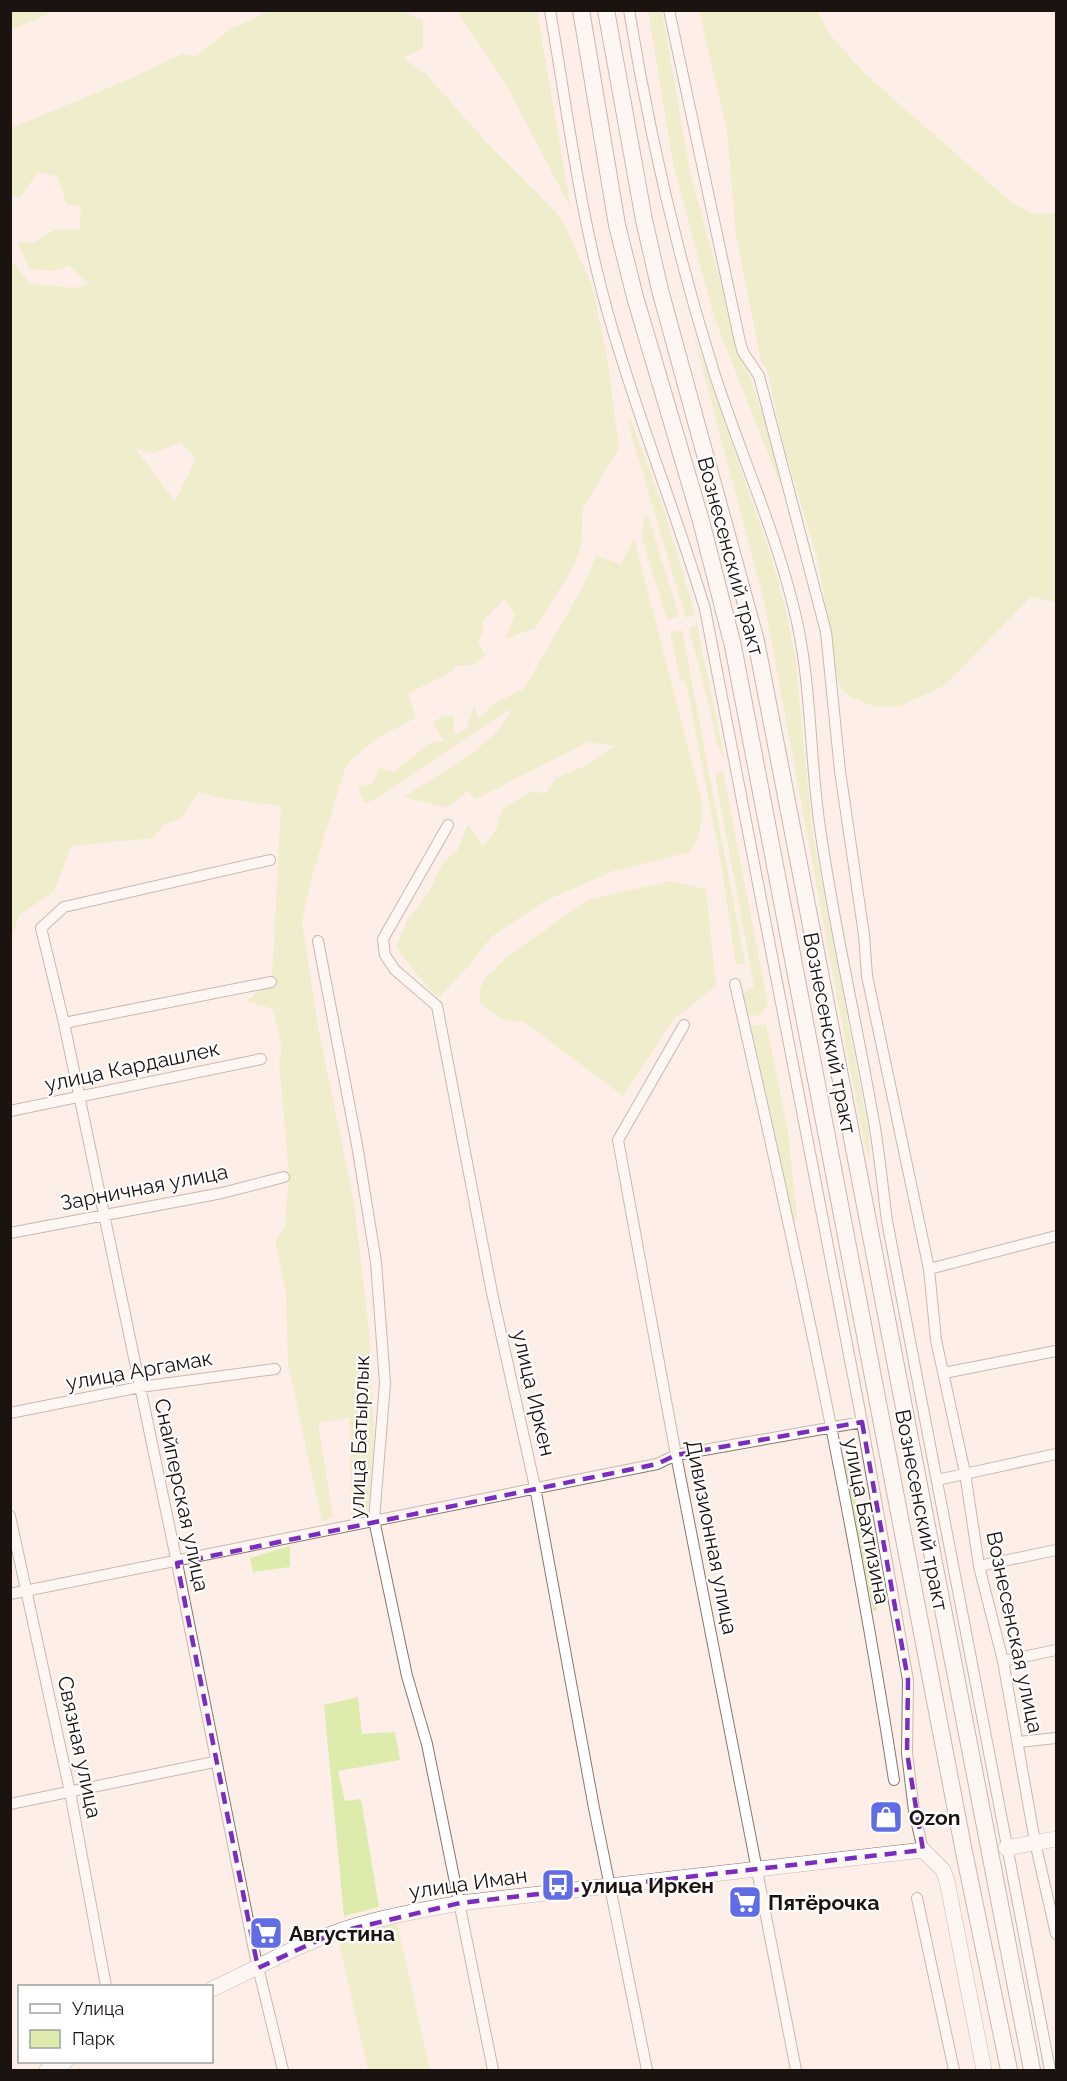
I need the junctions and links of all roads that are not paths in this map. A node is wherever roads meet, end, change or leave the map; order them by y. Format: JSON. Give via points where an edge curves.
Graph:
{"nodes":[{"id":1,"x":550,"y":10,"type":"edge"},
{"id":2,"x":581,"y":10,"type":"edge"},
{"id":3,"x":606,"y":10,"type":"edge"},
{"id":4,"x":629,"y":10,"type":"edge"},
{"id":5,"x":669,"y":10,"type":"edge"},
{"id":6,"x":448,"y":825,"type":"dead end"},
{"id":7,"x":270,"y":860,"type":"dead end"},
{"id":8,"x":318,"y":941,"type":"dead end"},
{"id":9,"x":271,"y":982,"type":"dead end"},
{"id":10,"x":735,"y":984,"type":"dead end"},
{"id":11,"x":64,"y":1023,"type":"junction"},
{"id":12,"x":684,"y":1025,"type":"dead end"},
{"id":13,"x":261,"y":1059,"type":"dead end"},
{"id":14,"x":79,"y":1098,"type":"junction"},
{"id":15,"x":10,"y":1112,"type":"edge"},
{"id":16,"x":284,"y":1177,"type":"dead end"},
{"id":17,"x":103,"y":1214,"type":"junction"},
{"id":18,"x":10,"y":1233,"type":"edge"},
{"id":19,"x":1056,"y":1236,"type":"edge"},
{"id":20,"x":929,"y":1269,"type":"junction"},
{"id":21,"x":1056,"y":1351,"type":"edge"},
{"id":22,"x":275,"y":1369,"type":"dead end"},
{"id":23,"x":944,"y":1373,"type":"junction"},
{"id":24,"x":140,"y":1387,"type":"junction"},
{"id":25,"x":10,"y":1413,"type":"edge"},
{"id":26,"x":862,"y":1422,"type":"junction"},
{"id":27,"x":830,"y":1429,"type":"junction"},
{"id":28,"x":1056,"y":1454,"type":"edge"},
{"id":29,"x":676,"y":1455,"type":"junction"},
{"id":30,"x":965,"y":1473,"type":"junction"},
{"id":31,"x":937,"y":1480,"type":"junction"},
{"id":32,"x":535,"y":1487,"type":"junction"},
{"id":33,"x":10,"y":1516,"type":"edge"},
{"id":34,"x":374,"y":1520,"type":"junction"},
{"id":35,"x":1056,"y":1550,"type":"edge"},
{"id":36,"x":177,"y":1563,"type":"junction"},
{"id":37,"x":979,"y":1566,"type":"junction"},
{"id":38,"x":27,"y":1591,"type":"junction"},
{"id":39,"x":10,"y":1594,"type":"edge"},
{"id":40,"x":1056,"y":1650,"type":"edge"},
{"id":41,"x":1003,"y":1661,"type":"junction"},
{"id":42,"x":1056,"y":1738,"type":"edge"},
{"id":43,"x":1019,"y":1742,"type":"junction"},
{"id":44,"x":214,"y":1762,"type":"junction"},
{"id":45,"x":894,"y":1780,"type":"dead end"},
{"id":46,"x":70,"y":1792,"type":"junction"},
{"id":47,"x":10,"y":1804,"type":"edge"},
{"id":48,"x":1056,"y":1839,"type":"edge"},
{"id":49,"x":1035,"y":1842,"type":"junction"},
{"id":50,"x":1006,"y":1848,"type":"junction"},
{"id":51,"x":923,"y":1850,"type":"junction"},
{"id":52,"x":756,"y":1870,"type":"junction"},
{"id":53,"x":612,"y":1887,"type":"junction"},
{"id":54,"x":917,"y":1898,"type":"dead end"},
{"id":55,"x":460,"y":1903,"type":"junction"},
{"id":56,"x":1056,"y":1934,"type":"edge"},
{"id":57,"x":258,"y":1968,"type":"junction"},
{"id":58,"x":106,"y":1985,"type":"edge"},
{"id":59,"x":213,"y":1989,"type":"edge"},
{"id":60,"x":61,"y":2063,"type":"edge"},
{"id":61,"x":47,"y":2070,"type":"edge"},
{"id":62,"x":283,"y":2070,"type":"edge"},
{"id":63,"x":493,"y":2070,"type":"edge"},
{"id":64,"x":647,"y":2070,"type":"edge"},
{"id":65,"x":796,"y":2070,"type":"edge"},
{"id":66,"x":954,"y":2070,"type":"edge"},
{"id":67,"x":984,"y":2070,"type":"edge"},
{"id":68,"x":1009,"y":2070,"type":"edge"},
{"id":69,"x":1032,"y":2070,"type":"edge"},
{"id":70,"x":1050,"y":2070,"type":"edge"}],
"edges":[{"from":1,"to":26,"type":"street","via":[[591,243],[608,311],[705,609]]},
{"from":2,"to":68,"type":"main road","name":"Вознесенский тракт","via":[[617,225],[733,646]]},
{"from":3,"to":69,"type":"main road","name":"Вознесенский тракт","via":[[660,290],[756,641]]},
{"from":4,"to":31,"type":"street","via":[[650,129],[684,274],[794,608],[824,857]]},
{"from":5,"to":20,"type":"street","name":"Вознесенская улица","via":[[740,342],[759,376],[824,623],[867,976]]},
{"from":6,"to":32,"type":"street","name":"улица Иркен","via":[[383,939],[385,955],[395,970],[437,1006],[492,1293]]},
{"from":7,"to":11,"type":"street","name":"Снайперская улица","via":[[64,907],[41,928]]},
{"from":8,"to":34,"type":"street","name":"улица Батырлык","via":[[376,1262],[385,1383]]},
{"from":9,"to":11,"type":"street"},
{"from":10,"to":27,"type":"street","name":"улица Бахтизина","via":[[800,1270]]},
{"from":11,"to":14,"type":"street","name":"Снайперская улица"},
{"from":12,"to":29,"type":"street","name":"Дивизионная улица","via":[[618,1140]]},
{"from":13,"to":14,"type":"street","name":"улица Кардашлек"},
{"from":14,"to":15,"type":"street","name":"улица Кардашлек"},
{"from":14,"to":17,"type":"street","name":"Снайперская улица"},
{"from":16,"to":17,"type":"street","name":"Зарничная улица","via":[[222,1193]]},
{"from":17,"to":18,"type":"street","name":"Зарничная улица"},
{"from":17,"to":24,"type":"street","name":"Снайперская улица"},
{"from":19,"to":20,"type":"street"},
{"from":20,"to":23,"type":"street","name":"Вознесенская улица","via":[[936,1340]]},
{"from":21,"to":23,"type":"street"},
{"from":22,"to":24,"type":"street","name":"улица Аргамак"},
{"from":23,"to":30,"type":"street","name":"Вознесенская улица"},
{"from":24,"to":25,"type":"street","name":"улица Аргамак"},
{"from":24,"to":36,"type":"street","name":"Снайперская улица"},
{"from":26,"to":27,"type":"street"},
{"from":26,"to":51,"type":"street","via":[[908,1680],[906,1753]]},
{"from":27,"to":29,"type":"street"},
{"from":27,"to":45,"type":"street","name":"улица Бахтизина"},
{"from":28,"to":30,"type":"street"},
{"from":29,"to":32,"type":"street","via":[[657,1464]]},
{"from":29,"to":52,"type":"street","name":"Дивизионная улица"},
{"from":30,"to":31,"type":"street"},
{"from":30,"to":37,"type":"street","name":"Вознесенская улица"},
{"from":31,"to":50,"type":"street"},
{"from":32,"to":34,"type":"street"},
{"from":32,"to":53,"type":"street","name":"улица Иркен"},
{"from":33,"to":38,"type":"street","name":"Связная улица"},
{"from":34,"to":36,"type":"street"},
{"from":34,"to":55,"type":"street","name":"улица Батырлык"},
{"from":35,"to":37,"type":"street"},
{"from":36,"to":38,"type":"street"},
{"from":36,"to":44,"type":"street","name":"Снайперская улица"},
{"from":37,"to":41,"type":"street","name":"Вознесенская улица"},
{"from":38,"to":39,"type":"street"},
{"from":38,"to":46,"type":"street","name":"Связная улица"},
{"from":40,"to":41,"type":"street"},
{"from":41,"to":43,"type":"street","name":"Вознесенская улица"},
{"from":42,"to":43,"type":"street"},
{"from":43,"to":49,"type":"street","name":"Вознесенская улица"},
{"from":44,"to":46,"type":"street"},
{"from":44,"to":57,"type":"street","name":"Снайперская улица"},
{"from":46,"to":47,"type":"street"},
{"from":46,"to":58,"type":"street","name":"Связная улица"},
{"from":48,"to":49,"type":"street"},
{"from":49,"to":50,"type":"street"},
{"from":49,"to":56,"type":"street","name":"Вознесенская улица"},
{"from":50,"to":70,"type":"street"},
{"from":51,"to":52,"type":"street","name":"улица Иман"},
{"from":51,"to":67,"type":"street","via":[[943,1870],[947,1881]]},
{"from":52,"to":53,"type":"street","name":"улица Иман"},
{"from":52,"to":65,"type":"street","name":"Дивизионная улица"},
{"from":53,"to":55,"type":"street","name":"улица Иман"},
{"from":53,"to":64,"type":"street","name":"улица Иркен"},
{"from":54,"to":66,"type":"street"},
{"from":55,"to":57,"type":"street","name":"улица Иман","via":[[376,1919],[334,1933]]},
{"from":55,"to":63,"type":"street","name":"улица Батырлык"},
{"from":57,"to":59,"type":"street","name":"улица Иман"},
{"from":57,"to":62,"type":"street","name":"Снайперская улица"},
{"from":60,"to":61,"type":"street"}]}
